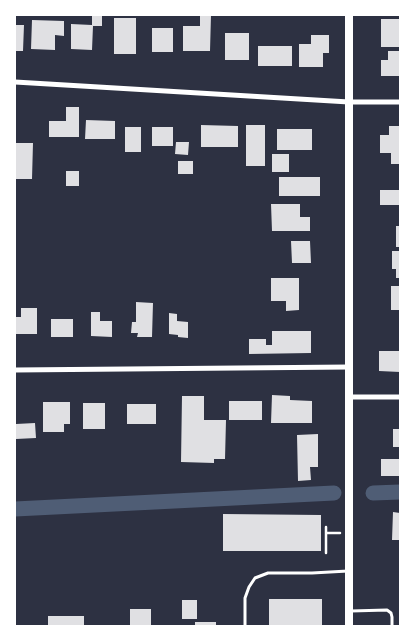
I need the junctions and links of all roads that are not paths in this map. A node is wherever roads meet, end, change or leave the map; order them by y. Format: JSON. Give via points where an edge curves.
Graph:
{"nodes":[{"id":1,"x":349,"y":15,"type":"edge"},
{"id":2,"x":15,"y":82,"type":"edge"},
{"id":3,"x":349,"y":102,"type":"junction"},
{"id":4,"x":400,"y":102,"type":"edge"},
{"id":5,"x":349,"y":367,"type":"junction"},
{"id":6,"x":15,"y":370,"type":"edge"},
{"id":7,"x":349,"y":397,"type":"junction"},
{"id":8,"x":400,"y":397,"type":"edge"},
{"id":9,"x":349,"y":570,"type":"junction"},
{"id":10,"x":349,"y":611,"type":"junction"},
{"id":11,"x":245,"y":626,"type":"edge"},
{"id":12,"x":349,"y":626,"type":"edge"},
{"id":13,"x":392,"y":626,"type":"edge"}],
"edges":[{"from":1,"to":3,"type":"street"},
{"from":2,"to":3,"type":"street"},
{"from":3,"to":4,"type":"street"},
{"from":3,"to":5,"type":"street"},
{"from":5,"to":6,"type":"street"},
{"from":5,"to":7,"type":"street"},
{"from":7,"to":8,"type":"street"},
{"from":7,"to":9,"type":"street"},
{"from":9,"to":10,"type":"street"},
{"from":9,"to":11,"type":"lane","via":[[268,573],[255,578],[245,598]]},
{"from":10,"to":12,"type":"street"},
{"from":10,"to":13,"type":"lane","via":[[387,610],[392,617]]}]}
